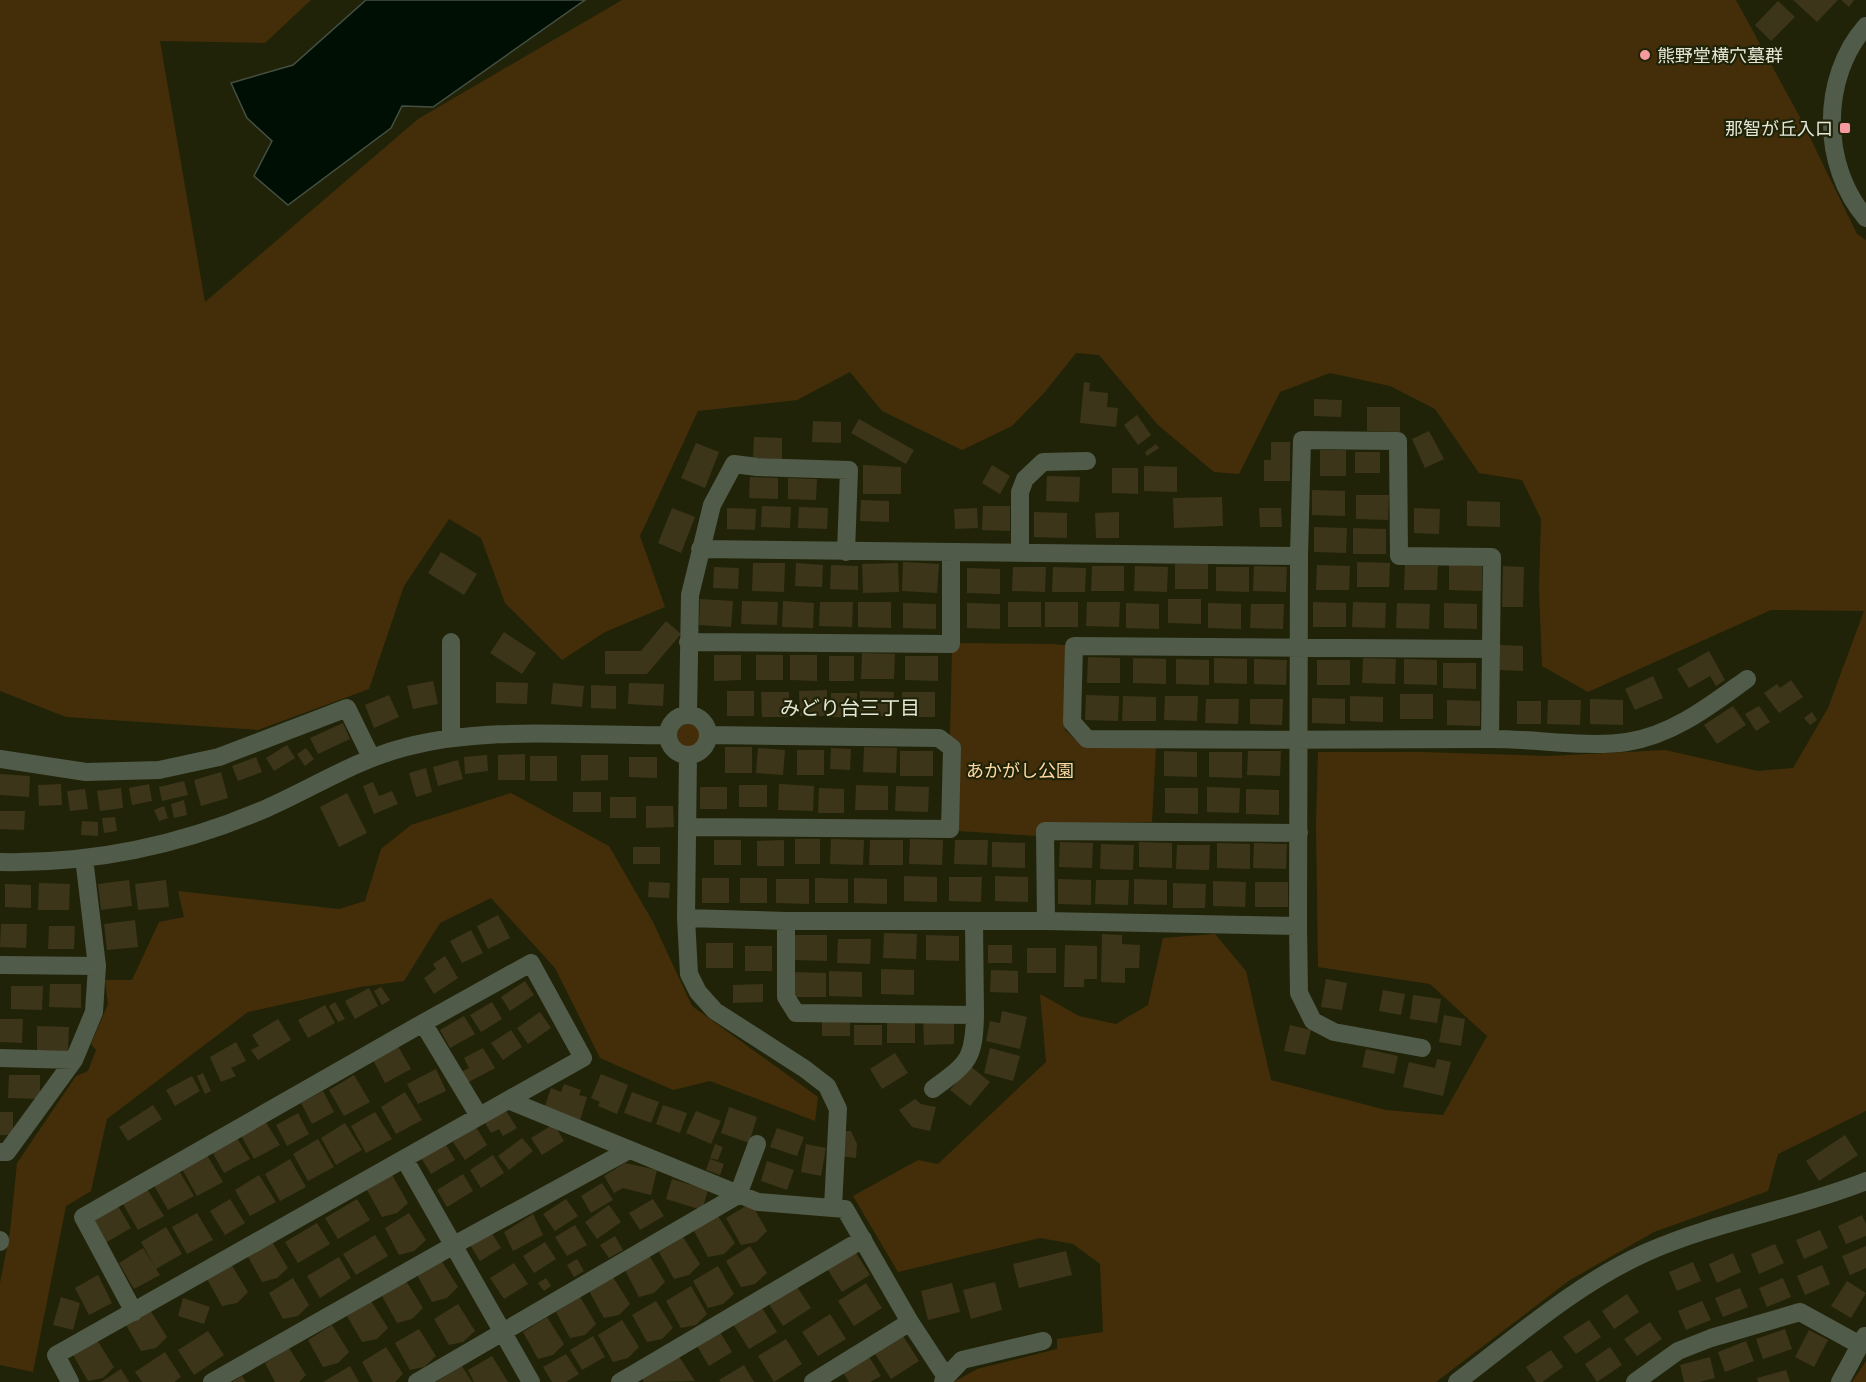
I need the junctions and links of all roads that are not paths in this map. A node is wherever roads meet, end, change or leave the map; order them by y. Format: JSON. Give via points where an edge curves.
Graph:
{"nodes":[{"id":1,"x":1866,"y":26,"type":"edge"},
{"id":2,"x":1866,"y":218,"type":"edge"},
{"id":3,"x":1087,"y":461,"type":"dead end"},
{"id":4,"x":700,"y":549,"type":"junction"},
{"id":5,"x":846,"y":552,"type":"junction"},
{"id":6,"x":1020,"y":552,"type":"junction"},
{"id":7,"x":951,"y":554,"type":"junction"},
{"id":8,"x":1299,"y":556,"type":"junction"},
{"id":9,"x":451,"y":642,"type":"dead end"},
{"id":10,"x":688,"y":642,"type":"junction"},
{"id":11,"x":1300,"y":647,"type":"junction"},
{"id":12,"x":1491,"y":649,"type":"junction"},
{"id":13,"x":1747,"y":679,"type":"dead end"},
{"id":14,"x":688,"y":715,"type":"junction"},
{"id":15,"x":668,"y":735,"type":"junction"},
{"id":16,"x":709,"y":735,"type":"junction"},
{"id":17,"x":451,"y":737,"type":"junction"},
{"id":18,"x":1490,"y":739,"type":"junction"},
{"id":19,"x":1299,"y":741,"type":"junction"},
{"id":20,"x":688,"y":756,"type":"junction"},
{"id":21,"x":371,"y":758,"type":"junction"},
{"id":22,"x":0,"y":759,"type":"edge"},
{"id":23,"x":687,"y":827,"type":"junction"},
{"id":24,"x":1299,"y":833,"type":"junction"},
{"id":25,"x":84,"y":858,"type":"junction"},
{"id":26,"x":0,"y":862,"type":"edge"},
{"id":27,"x":686,"y":918,"type":"junction"},
{"id":28,"x":786,"y":921,"type":"junction"},
{"id":29,"x":974,"y":921,"type":"junction"},
{"id":30,"x":1046,"y":921,"type":"junction"},
{"id":31,"x":1298,"y":926,"type":"junction"},
{"id":32,"x":0,"y":964,"type":"edge"},
{"id":33,"x":97,"y":966,"type":"junction"},
{"id":34,"x":975,"y":1015,"type":"junction"},
{"id":35,"x":423,"y":1023,"type":"junction"},
{"id":36,"x":1422,"y":1048,"type":"dead end"},
{"id":37,"x":0,"y":1058,"type":"edge"},
{"id":38,"x":74,"y":1060,"type":"junction"},
{"id":39,"x":933,"y":1089,"type":"dead end"},
{"id":40,"x":508,"y":1100,"type":"junction"},
{"id":41,"x":479,"y":1116,"type":"junction"},
{"id":42,"x":757,"y":1144,"type":"dead end"},
{"id":43,"x":629,"y":1150,"type":"junction"},
{"id":44,"x":0,"y":1152,"type":"edge"},
{"id":45,"x":405,"y":1160,"type":"junction"},
{"id":46,"x":1866,"y":1180,"type":"edge"},
{"id":47,"x":738,"y":1195,"type":"junction"},
{"id":48,"x":833,"y":1207,"type":"junction"},
{"id":49,"x":863,"y":1239,"type":"junction"},
{"id":50,"x":454,"y":1245,"type":"junction"},
{"id":51,"x":134,"y":1312,"type":"junction"},
{"id":52,"x":910,"y":1322,"type":"junction"},
{"id":53,"x":504,"y":1333,"type":"junction"},
{"id":54,"x":1863,"y":1340,"type":"edge"},
{"id":55,"x":1043,"y":1341,"type":"dead end"},
{"id":56,"x":945,"y":1380,"type":"edge"},
{"id":57,"x":70,"y":1382,"type":"edge"},
{"id":58,"x":212,"y":1382,"type":"edge"},
{"id":59,"x":417,"y":1382,"type":"edge"},
{"id":60,"x":531,"y":1382,"type":"edge"},
{"id":61,"x":620,"y":1382,"type":"edge"},
{"id":62,"x":813,"y":1382,"type":"edge"},
{"id":63,"x":1457,"y":1382,"type":"edge"},
{"id":64,"x":1635,"y":1382,"type":"edge"},
{"id":65,"x":1840,"y":1382,"type":"edge"}],
"edges":[{"from":1,"to":2,"type":"street","via":[[1848,51],[1837,82],[1832,115],[1833,149],[1840,175]]},
{"from":3,"to":6,"type":"street","via":[[1043,462],[1025,479],[1020,492]]},
{"from":4,"to":5,"type":"street"},
{"from":4,"to":5,"type":"street","via":[[712,505],[734,464],[849,470]]},
{"from":4,"to":10,"type":"street","via":[[690,595]]},
{"from":5,"to":7,"type":"street"},
{"from":6,"to":7,"type":"street"},
{"from":6,"to":8,"type":"street"},
{"from":7,"to":10,"type":"street","via":[[951,644]]},
{"from":8,"to":11,"type":"street"},
{"from":8,"to":12,"type":"street","via":[[1302,440],[1398,441],[1399,556],[1492,557]]},
{"from":9,"to":17,"type":"street"},
{"from":10,"to":14,"type":"street"},
{"from":11,"to":12,"type":"street"},
{"from":11,"to":19,"type":"street"},
{"from":11,"to":19,"type":"street","via":[[1074,646],[1072,722],[1087,739]]},
{"from":12,"to":18,"type":"street"},
{"from":13,"to":18,"type":"street","via":[[1703,711],[1668,729],[1628,742]]},
{"from":14,"to":15,"type":"street","via":[[676,719]]},
{"from":14,"to":16,"type":"street","via":[[704,723]]},
{"from":15,"to":17,"type":"street"},
{"from":15,"to":20,"type":"street","via":[[674,750]]},
{"from":16,"to":20,"type":"street","via":[[701,751]]},
{"from":16,"to":23,"type":"street","via":[[939,738],[952,748],[950,829]]},
{"from":17,"to":21,"type":"street"},
{"from":18,"to":19,"type":"street"},
{"from":19,"to":24,"type":"street"},
{"from":20,"to":23,"type":"street"},
{"from":21,"to":22,"type":"street","via":[[347,708],[219,757],[159,770],[86,772]]},
{"from":21,"to":25,"type":"street","via":[[221,827],[179,841]]},
{"from":23,"to":27,"type":"street"},
{"from":24,"to":30,"type":"street","via":[[1045,831]]},
{"from":24,"to":31,"type":"street"},
{"from":25,"to":26,"type":"street"},
{"from":25,"to":33,"type":"street"},
{"from":27,"to":28,"type":"street"},
{"from":27,"to":48,"type":"street","via":[[689,974],[698,992],[715,1011],[827,1086],[838,1109]]},
{"from":28,"to":29,"type":"street"},
{"from":28,"to":34,"type":"street","via":[[786,997],[796,1012]]},
{"from":29,"to":30,"type":"street"},
{"from":29,"to":34,"type":"street"},
{"from":30,"to":31,"type":"street"},
{"from":31,"to":36,"type":"street","via":[[1299,993],[1313,1021],[1334,1032]]},
{"from":32,"to":33,"type":"street"},
{"from":33,"to":38,"type":"street","via":[[94,1012]]},
{"from":34,"to":39,"type":"street","via":[[975,1043],[967,1061]]},
{"from":35,"to":40,"type":"street","via":[[531,963],[583,1058]]},
{"from":35,"to":41,"type":"street"},
{"from":35,"to":51,"type":"street","via":[[83,1217]]},
{"from":37,"to":38,"type":"street"},
{"from":38,"to":44,"type":"street","via":[[7,1152]]},
{"from":40,"to":41,"type":"street"},
{"from":40,"to":43,"type":"street"},
{"from":41,"to":45,"type":"street"},
{"from":42,"to":47,"type":"street"},
{"from":43,"to":47,"type":"street"},
{"from":43,"to":50,"type":"street"},
{"from":45,"to":50,"type":"street"},
{"from":45,"to":51,"type":"street"},
{"from":46,"to":63,"type":"street","via":[[1804,1204],[1716,1227],[1646,1253],[1597,1278],[1555,1306]]},
{"from":47,"to":48,"type":"street","via":[[758,1202]]},
{"from":47,"to":53,"type":"street"},
{"from":48,"to":49,"type":"street","via":[[845,1209]]},
{"from":49,"to":52,"type":"street"},
{"from":49,"to":61,"type":"street"},
{"from":50,"to":53,"type":"street"},
{"from":50,"to":58,"type":"street"},
{"from":51,"to":57,"type":"street","via":[[56,1355]]},
{"from":52,"to":56,"type":"street"},
{"from":52,"to":62,"type":"street"},
{"from":53,"to":59,"type":"street"},
{"from":53,"to":60,"type":"street"},
{"from":54,"to":64,"type":"street","via":[[1800,1311],[1678,1351]]},
{"from":54,"to":65,"type":"street"},
{"from":55,"to":56,"type":"street","via":[[962,1360]]}]}
